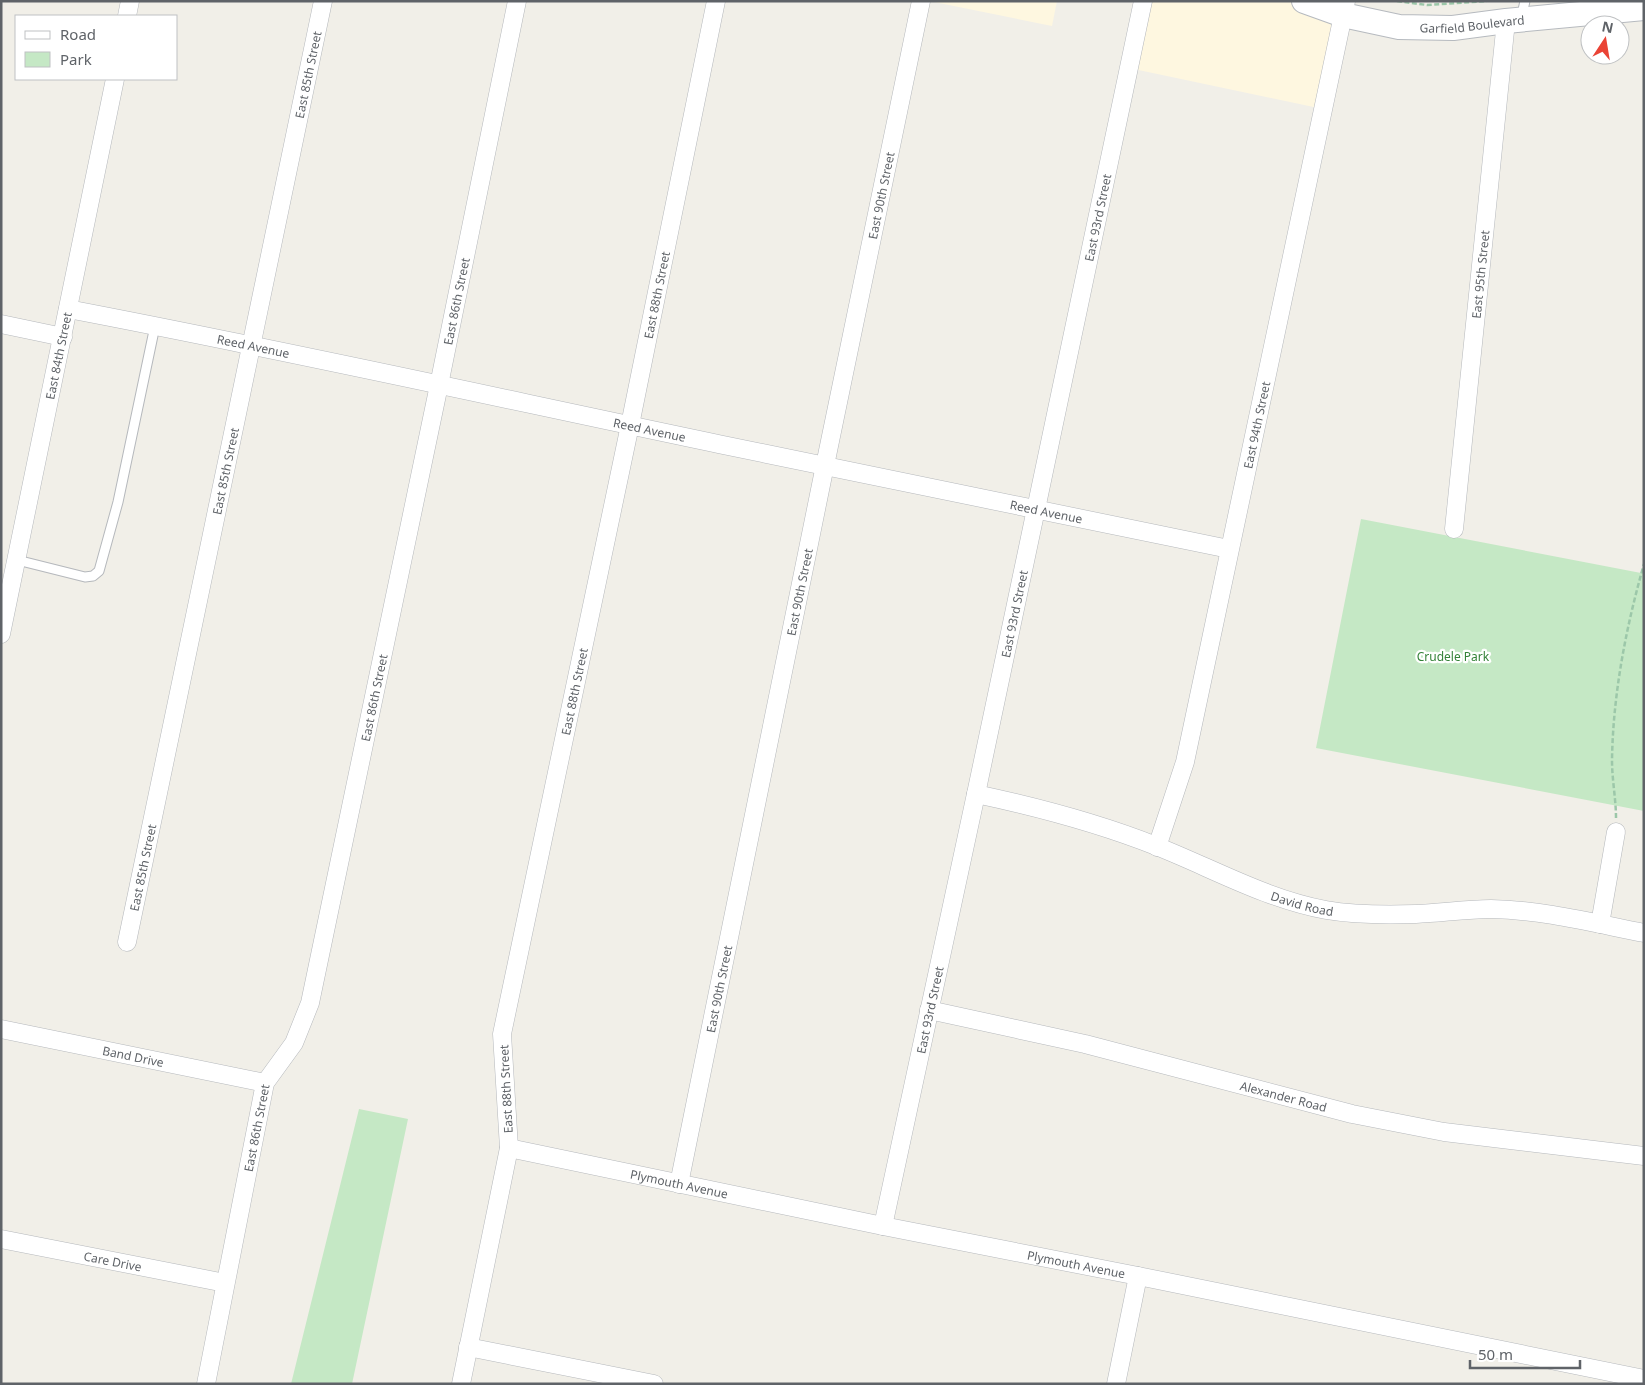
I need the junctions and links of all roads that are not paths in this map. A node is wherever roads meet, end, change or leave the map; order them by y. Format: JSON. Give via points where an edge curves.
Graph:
{"nodes":[{"id":1,"x":130,"y":1,"type":"edge"},
{"id":2,"x":322,"y":1,"type":"edge"},
{"id":3,"x":517,"y":1,"type":"edge"},
{"id":4,"x":716,"y":1,"type":"edge"},
{"id":5,"x":921,"y":1,"type":"edge"},
{"id":6,"x":1143,"y":1,"type":"edge"},
{"id":7,"x":1304,"y":1,"type":"edge"},
{"id":8,"x":1344,"y":8,"type":"edge"},
{"id":9,"x":1644,"y":8,"type":"edge"},
{"id":10,"x":1517,"y":14,"type":"edge"},
{"id":11,"x":127,"y":15,"type":"edge"},
{"id":12,"x":115,"y":80,"type":"edge"},
{"id":13,"x":68,"y":309,"type":"junction"},
{"id":14,"x":1,"y":324,"type":"edge"},
{"id":15,"x":154,"y":326,"type":"junction"},
{"id":16,"x":63,"y":337,"type":"junction"},
{"id":17,"x":251,"y":345,"type":"junction"},
{"id":18,"x":439,"y":385,"type":"junction"},
{"id":19,"x":630,"y":425,"type":"junction"},
{"id":20,"x":824,"y":466,"type":"junction"},
{"id":21,"x":1035,"y":508,"type":"junction"},
{"id":22,"x":1454,"y":528,"type":"dead end"},
{"id":23,"x":1229,"y":550,"type":"junction"},
{"id":24,"x":17,"y":560,"type":"junction"},
{"id":25,"x":1,"y":634,"type":"edge"},
{"id":26,"x":976,"y":794,"type":"junction"},
{"id":27,"x":1616,"y":832,"type":"road end"},
{"id":28,"x":1157,"y":847,"type":"junction"},
{"id":29,"x":1600,"y":924,"type":"junction"},
{"id":30,"x":1644,"y":933,"type":"edge"},
{"id":31,"x":127,"y":942,"type":"dead end"},
{"id":32,"x":929,"y":1010,"type":"junction"},
{"id":33,"x":1,"y":1029,"type":"edge"},
{"id":34,"x":265,"y":1083,"type":"junction"},
{"id":35,"x":509,"y":1148,"type":"junction"},
{"id":36,"x":1644,"y":1156,"type":"edge"},
{"id":37,"x":679,"y":1184,"type":"junction"},
{"id":38,"x":882,"y":1226,"type":"junction"},
{"id":39,"x":1,"y":1239,"type":"edge"},
{"id":40,"x":1138,"y":1276,"type":"junction"},
{"id":41,"x":225,"y":1283,"type":"junction"},
{"id":42,"x":468,"y":1347,"type":"junction"},
{"id":43,"x":1644,"y":1379,"type":"edge"},
{"id":44,"x":206,"y":1384,"type":"edge"},
{"id":45,"x":461,"y":1384,"type":"edge"},
{"id":46,"x":654,"y":1384,"type":"edge"},
{"id":47,"x":1116,"y":1384,"type":"edge"}],
"edges":[{"from":1,"to":11,"type":"street"},
{"from":2,"to":17,"type":"street","name":"East 85th Street"},
{"from":3,"to":18,"type":"street","name":"East 86th Street"},
{"from":4,"to":19,"type":"street","name":"East 88th Street"},
{"from":5,"to":20,"type":"street","name":"East 90th Street"},
{"from":6,"to":21,"type":"street","name":"East 93rd Street"},
{"from":7,"to":8,"type":"street","name":"Garfield Boulevard"},
{"from":8,"to":10,"type":"street","name":"Garfield Boulevard","via":[[1399,27],[1453,28]]},
{"from":8,"to":23,"type":"street","name":"East 94th Street"},
{"from":9,"to":10,"type":"street","name":"Garfield Boulevard"},
{"from":10,"to":22,"type":"street","name":"East 95th Street"},
{"from":12,"to":13,"type":"street","name":"East 84th Street"},
{"from":13,"to":15,"type":"street","name":"Reed Avenue"},
{"from":13,"to":16,"type":"street","name":"East 84th Street"},
{"from":14,"to":16,"type":"street"},
{"from":15,"to":17,"type":"street","name":"Reed Avenue"},
{"from":15,"to":24,"type":"lane","via":[[118,502],[98,571],[94,576],[85,577]]},
{"from":16,"to":24,"type":"street","name":"East 84th Street"},
{"from":17,"to":18,"type":"street","name":"Reed Avenue"},
{"from":17,"to":31,"type":"street","name":"East 85th Street"},
{"from":18,"to":19,"type":"street","name":"Reed Avenue"},
{"from":18,"to":34,"type":"street","name":"East 86th Street","via":[[310,1002],[294,1043]]},
{"from":19,"to":20,"type":"street","name":"Reed Avenue"},
{"from":19,"to":35,"type":"street","name":"East 88th Street","via":[[502,1034]]},
{"from":20,"to":21,"type":"street","name":"Reed Avenue"},
{"from":20,"to":37,"type":"street","name":"East 90th Street"},
{"from":21,"to":23,"type":"street","name":"Reed Avenue"},
{"from":21,"to":26,"type":"street","name":"East 93rd Street"},
{"from":23,"to":28,"type":"street","name":"East 94th Street","via":[[1185,762]]},
{"from":24,"to":25,"type":"street","name":"East 84th Street"},
{"from":26,"to":28,"type":"street","name":"David Road","via":[[1064,815]]},
{"from":26,"to":32,"type":"street","name":"East 93rd Street"},
{"from":27,"to":29,"type":"street"},
{"from":28,"to":29,"type":"street","name":"David Road","via":[[1263,892],[1325,910],[1378,915],[1492,909]]},
{"from":29,"to":30,"type":"street","name":"David Road"},
{"from":32,"to":36,"type":"street","name":"Alexander Road","via":[[1085,1044],[1352,1114],[1444,1132]]},
{"from":32,"to":38,"type":"street","name":"East 93rd Street"},
{"from":33,"to":34,"type":"street","name":"Band Drive"},
{"from":34,"to":41,"type":"street","name":"East 86th Street"},
{"from":35,"to":37,"type":"street","name":"Plymouth Avenue"},
{"from":35,"to":42,"type":"street","name":"East 88th Street"},
{"from":37,"to":38,"type":"street","name":"Plymouth Avenue"},
{"from":38,"to":40,"type":"street","name":"Plymouth Avenue"},
{"from":39,"to":41,"type":"street","name":"Care Drive"},
{"from":40,"to":43,"type":"street","name":"Plymouth Avenue"},
{"from":40,"to":47,"type":"street"},
{"from":41,"to":44,"type":"street","name":"East 86th Street"},
{"from":42,"to":45,"type":"street","name":"East 88th Street"},
{"from":42,"to":46,"type":"street"}]}
